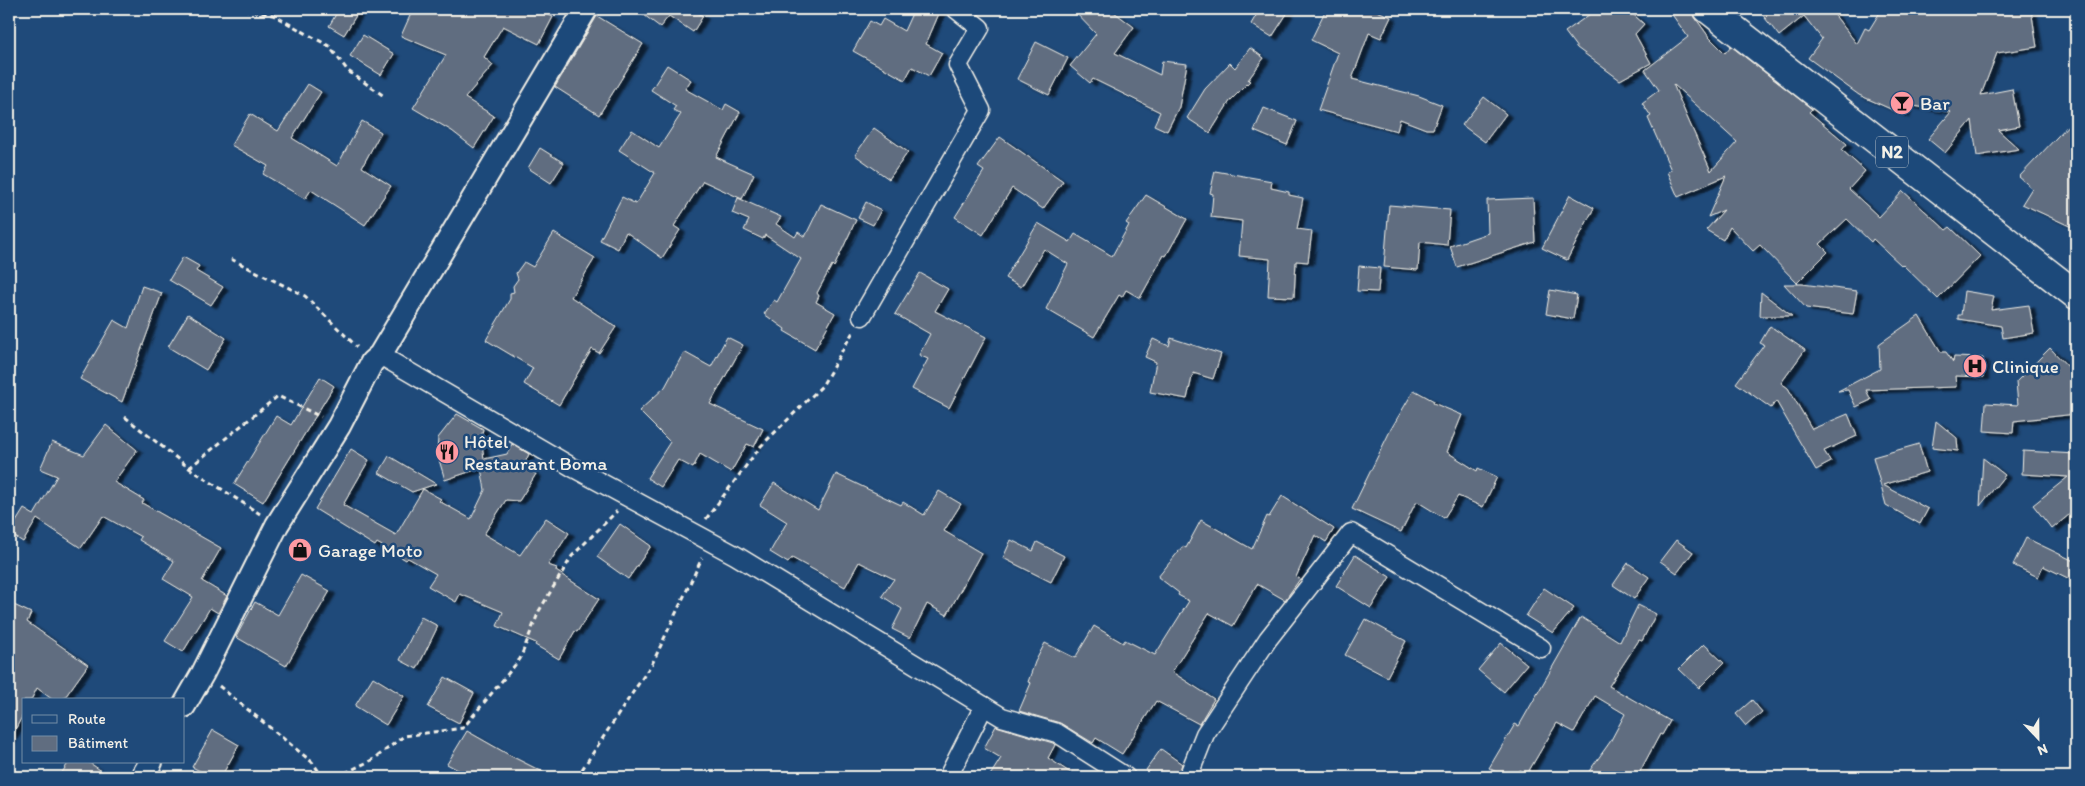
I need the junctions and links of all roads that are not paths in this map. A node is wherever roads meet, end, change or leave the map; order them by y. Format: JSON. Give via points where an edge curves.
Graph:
{"nodes":[{"id":1,"x":586,"y":9,"type":"edge"},
{"id":2,"x":956,"y":9,"type":"edge"},
{"id":3,"x":1708,"y":9,"type":"edge"},
{"id":4,"x":2076,"y":295,"type":"edge"},
{"id":5,"x":862,"y":316,"type":"road end"},
{"id":6,"x":376,"y":359,"type":"junction"},
{"id":7,"x":1541,"y":648,"type":"dead end"},
{"id":8,"x":185,"y":704,"type":"edge"},
{"id":9,"x":984,"y":706,"type":"junction"},
{"id":10,"x":149,"y":764,"type":"edge"},
{"id":11,"x":142,"y":777,"type":"edge"},
{"id":12,"x":948,"y":777,"type":"edge"},
{"id":13,"x":1126,"y":777,"type":"edge"},
{"id":14,"x":1188,"y":777,"type":"edge"}],
"edges":[{"from":1,"to":6,"type":"street"},
{"from":2,"to":5,"type":"street","via":[[980,28],[958,65],[981,110]]},
{"from":3,"to":4,"type":"highway","number":"N2"},
{"from":6,"to":8,"type":"street","via":[[339,426],[277,525]]},
{"from":6,"to":9,"type":"street","via":[[703,537]]},
{"from":7,"to":14,"type":"street","via":[[1351,533],[1268,639],[1205,734]]},
{"from":9,"to":12,"type":"street"},
{"from":9,"to":13,"type":"street","via":[[1002,717],[1057,733]]},
{"from":10,"to":11,"type":"street"}]}
